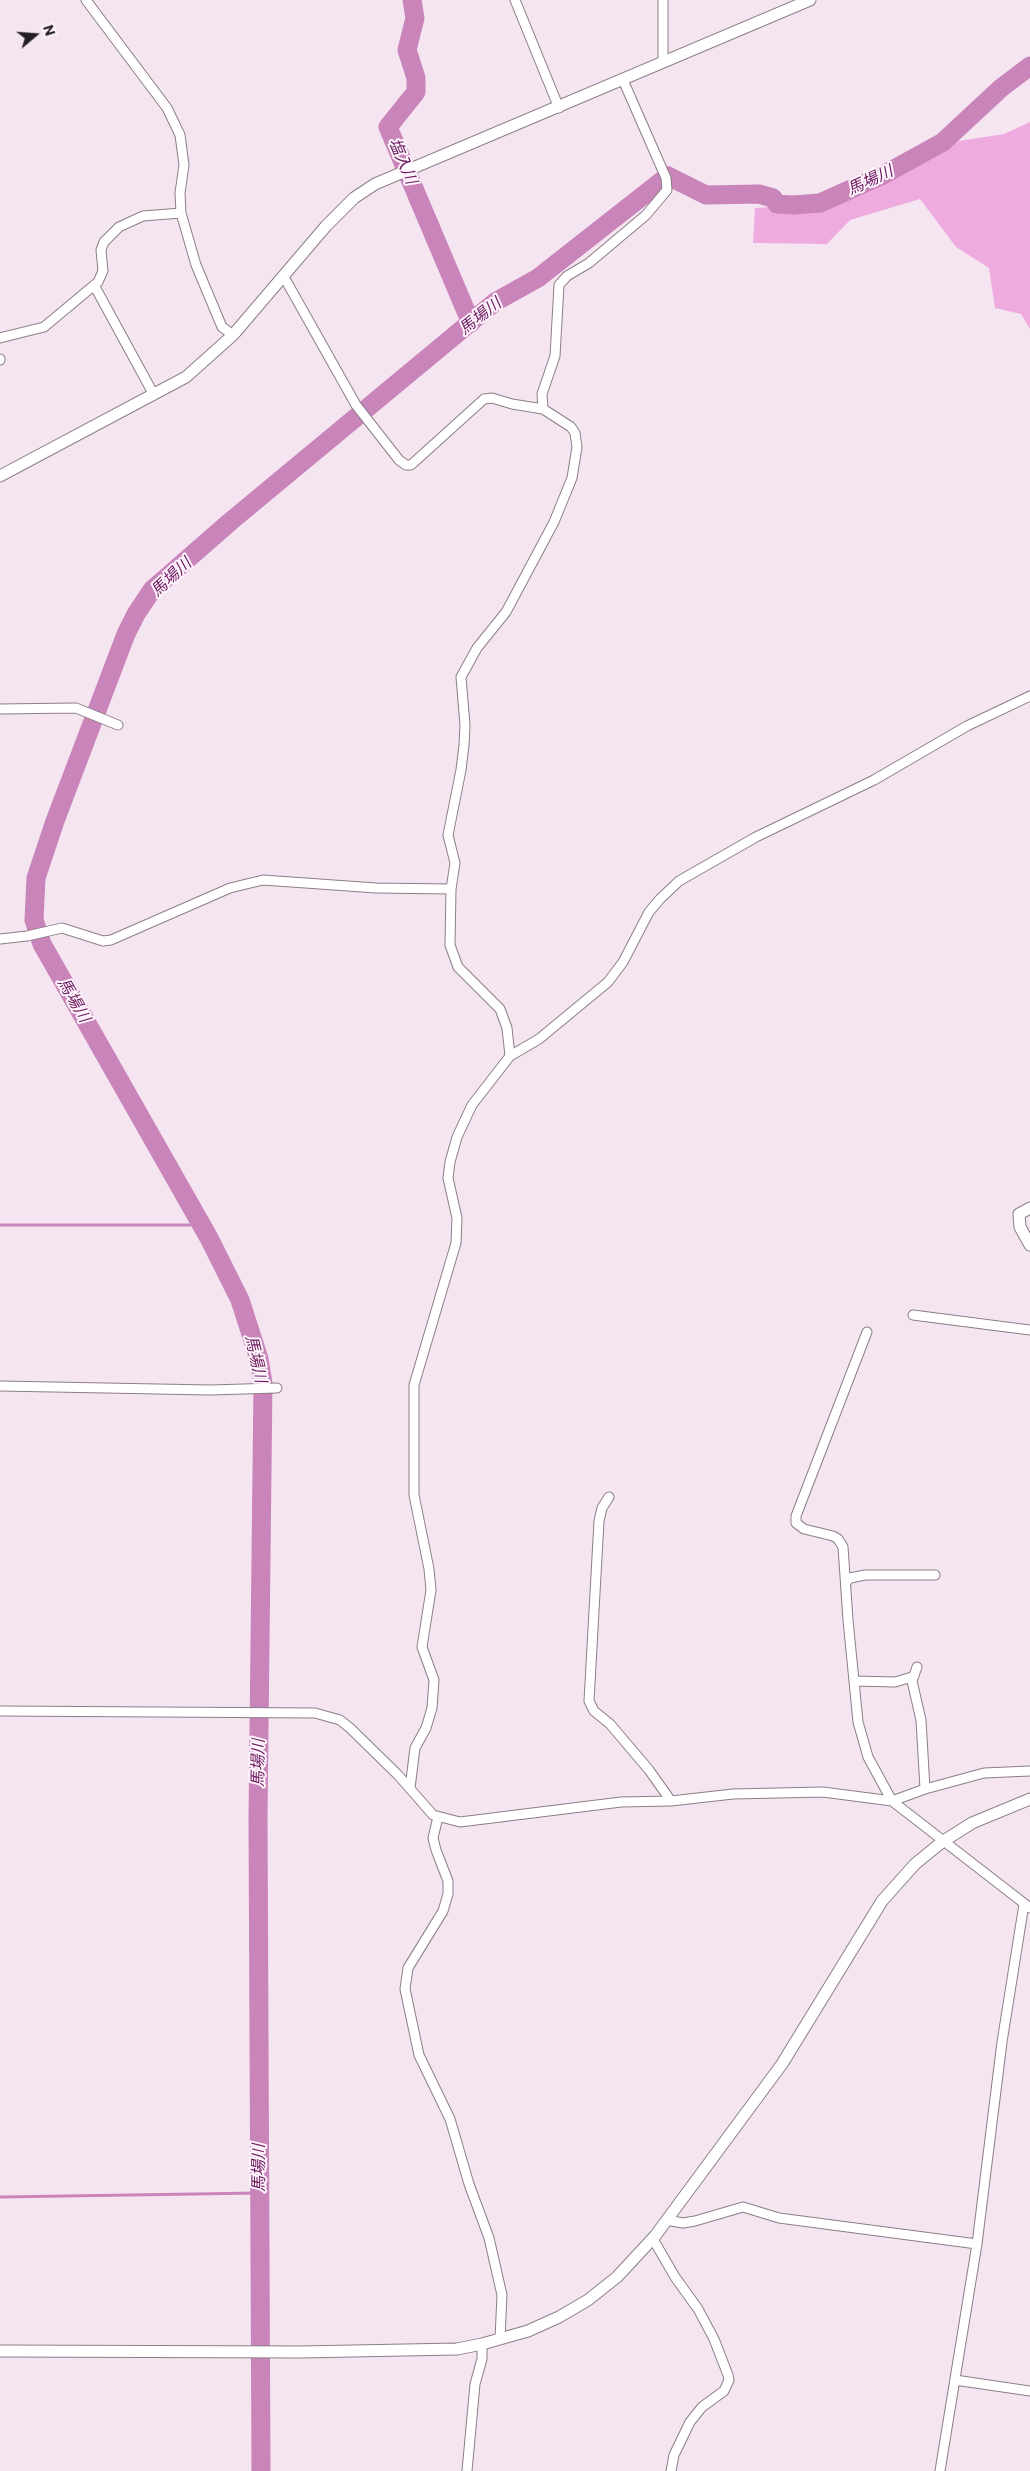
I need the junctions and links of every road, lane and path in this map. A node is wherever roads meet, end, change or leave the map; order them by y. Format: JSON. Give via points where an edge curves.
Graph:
{"nodes":[{"id":1,"x":86,"y":0,"type":"edge"},
{"id":2,"x":515,"y":0,"type":"edge"},
{"id":3,"x":663,"y":0,"type":"edge"},
{"id":4,"x":810,"y":0,"type":"edge"},
{"id":5,"x":663,"y":62,"type":"junction"},
{"id":6,"x":623,"y":80,"type":"junction"},
{"id":7,"x":559,"y":108,"type":"junction"},
{"id":8,"x":181,"y":213,"type":"junction"},
{"id":9,"x":284,"y":276,"type":"junction"},
{"id":10,"x":94,"y":285,"type":"junction"},
{"id":11,"x":233,"y":335,"type":"junction"},
{"id":12,"x":0,"y":338,"type":"edge"},
{"id":13,"x":154,"y":395,"type":"junction"},
{"id":14,"x":543,"y":409,"type":"junction"},
{"id":15,"x":0,"y":476,"type":"edge"},
{"id":16,"x":1030,"y":696,"type":"edge"},
{"id":17,"x":0,"y":709,"type":"edge"},
{"id":18,"x":118,"y":725,"type":"dead end"},
{"id":19,"x":451,"y":889,"type":"junction"},
{"id":20,"x":0,"y":939,"type":"edge"},
{"id":21,"x":510,"y":1056,"type":"junction"},
{"id":22,"x":1030,"y":1208,"type":"edge"},
{"id":23,"x":1030,"y":1245,"type":"edge"},
{"id":24,"x":913,"y":1315,"type":"dead end"},
{"id":25,"x":1030,"y":1330,"type":"edge"},
{"id":26,"x":867,"y":1332,"type":"dead end"},
{"id":27,"x":0,"y":1386,"type":"edge"},
{"id":28,"x":277,"y":1388,"type":"dead end"},
{"id":29,"x":609,"y":1497,"type":"dead end"},
{"id":30,"x":935,"y":1576,"type":"dead end"},
{"id":31,"x":846,"y":1582,"type":"junction"},
{"id":32,"x":917,"y":1666,"type":"dead end"},
{"id":33,"x":912,"y":1677,"type":"junction"},
{"id":34,"x":854,"y":1681,"type":"junction"},
{"id":35,"x":0,"y":1711,"type":"edge"},
{"id":36,"x":1030,"y":1771,"type":"edge"},
{"id":37,"x":410,"y":1788,"type":"junction"},
{"id":38,"x":925,"y":1788,"type":"junction"},
{"id":39,"x":1030,"y":1799,"type":"edge"},
{"id":40,"x":892,"y":1800,"type":"junction"},
{"id":41,"x":671,"y":1801,"type":"junction"},
{"id":42,"x":438,"y":1818,"type":"junction"},
{"id":43,"x":942,"y":1842,"type":"junction"},
{"id":44,"x":1027,"y":1906,"type":"edge"},
{"id":45,"x":666,"y":2220,"type":"junction"},
{"id":46,"x":653,"y":2239,"type":"junction"},
{"id":47,"x":976,"y":2244,"type":"junction"},
{"id":48,"x":500,"y":2339,"type":"junction"},
{"id":49,"x":482,"y":2344,"type":"junction"},
{"id":50,"x":0,"y":2351,"type":"edge"},
{"id":51,"x":955,"y":2380,"type":"junction"},
{"id":52,"x":1030,"y":2391,"type":"edge"},
{"id":53,"x":467,"y":2471,"type":"edge"},
{"id":54,"x":671,"y":2471,"type":"edge"},
{"id":55,"x":940,"y":2471,"type":"edge"}],
"edges":[{"from":1,"to":8,"type":"street","via":[[167,108],[180,135],[184,165]]},
{"from":2,"to":7,"type":"street"},
{"from":3,"to":5,"type":"street"},
{"from":4,"to":5,"type":"street"},
{"from":5,"to":6,"type":"street"},
{"from":6,"to":7,"type":"street"},
{"from":6,"to":14,"type":"street","via":[[666,178],[667,190],[646,216],[559,285],[555,356],[542,394]]},
{"from":7,"to":9,"type":"street","via":[[375,184],[347,205]]},
{"from":8,"to":10,"type":"street","via":[[138,217],[110,233],[101,250],[101,278]]},
{"from":8,"to":11,"type":"street","via":[[196,265],[222,327]]},
{"from":9,"to":11,"type":"street"},
{"from":9,"to":14,"type":"street","via":[[356,406],[406,465],[411,465],[484,399]]},
{"from":10,"to":12,"type":"street","via":[[44,327]]},
{"from":10,"to":13,"type":"street"},
{"from":11,"to":13,"type":"street","via":[[186,377]]},
{"from":13,"to":15,"type":"street"},
{"from":14,"to":19,"type":"street","via":[[575,433],[572,478],[554,522],[506,612],[477,648],[461,677],[465,725],[462,770],[448,826],[448,841],[455,863]]},
{"from":16,"to":21,"type":"street","via":[[966,726],[874,780],[756,837],[679,881],[649,912],[623,962],[608,982],[539,1039]]},
{"from":17,"to":18,"type":"street","via":[[76,708]]},
{"from":19,"to":20,"type":"street","via":[[376,888],[263,880],[230,888],[111,940],[103,941],[69,929]]},
{"from":19,"to":21,"type":"street","via":[[449,936],[453,956],[458,967],[500,1010],[507,1028]]},
{"from":21,"to":37,"type":"street","via":[[472,1105],[457,1136],[448,1178],[457,1218],[456,1243],[414,1385],[414,1495],[431,1590],[422,1647],[434,1680],[432,1708],[415,1748]]},
{"from":22,"to":23,"type":"street","via":[[1019,1214],[1020,1227]]},
{"from":24,"to":25,"type":"street"},
{"from":26,"to":31,"type":"street","via":[[795,1519],[804,1529],[833,1536],[842,1543]]},
{"from":27,"to":28,"type":"street"},
{"from":29,"to":41,"type":"street","via":[[599,1521],[589,1701],[594,1711],[610,1724],[649,1770]]},
{"from":30,"to":31,"type":"street","via":[[865,1575]]},
{"from":31,"to":34,"type":"street"},
{"from":32,"to":33,"type":"street"},
{"from":33,"to":34,"type":"street","via":[[895,1682]]},
{"from":33,"to":38,"type":"street","via":[[913,1694],[921,1720]]},
{"from":34,"to":40,"type":"street","via":[[864,1745]]},
{"from":35,"to":37,"type":"street","via":[[315,1713],[340,1720]]},
{"from":36,"to":38,"type":"street","via":[[984,1773]]},
{"from":37,"to":42,"type":"street"},
{"from":38,"to":40,"type":"street"},
{"from":39,"to":43,"type":"street","via":[[972,1822]]},
{"from":40,"to":41,"type":"street","via":[[814,1792],[733,1794]]},
{"from":40,"to":43,"type":"street"},
{"from":41,"to":42,"type":"street","via":[[621,1802],[470,1822]]},
{"from":42,"to":48,"type":"street","via":[[434,1838],[448,1881],[448,1894],[443,1911],[408,1968],[406,1989],[418,2055],[450,2119],[489,2238],[502,2295]]},
{"from":43,"to":44,"type":"street"},
{"from":43,"to":45,"type":"street","via":[[915,1864],[882,1901],[782,2064]]},
{"from":44,"to":47,"type":"street","via":[[1002,2042]]},
{"from":45,"to":46,"type":"street"},
{"from":45,"to":47,"type":"street","via":[[695,2221],[742,2207],[780,2218]]},
{"from":46,"to":48,"type":"street","via":[[617,2277],[576,2308],[544,2324]]},
{"from":46,"to":54,"type":"street","via":[[675,2278],[698,2309],[726,2366],[729,2380],[724,2391],[702,2407],[690,2422],[674,2455]]},
{"from":47,"to":51,"type":"street"},
{"from":48,"to":49,"type":"street"},
{"from":49,"to":50,"type":"street","via":[[456,2348],[301,2352]]},
{"from":49,"to":53,"type":"street"},
{"from":51,"to":52,"type":"street"},
{"from":51,"to":55,"type":"street"}]}
